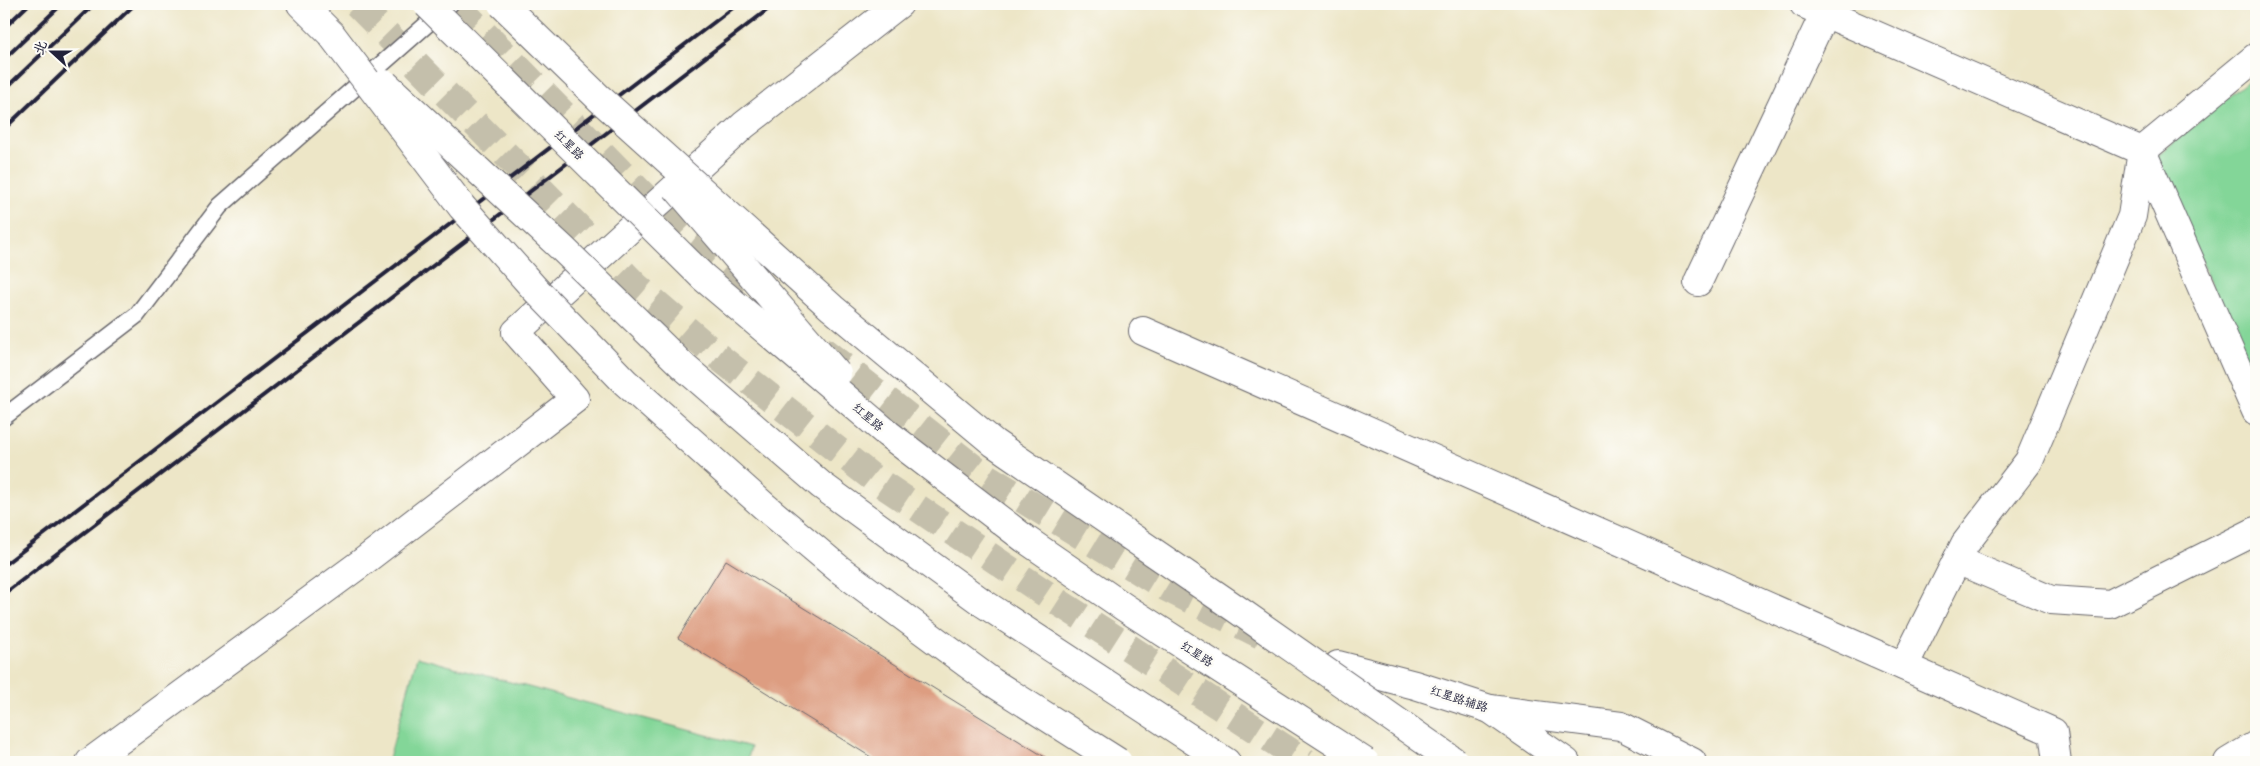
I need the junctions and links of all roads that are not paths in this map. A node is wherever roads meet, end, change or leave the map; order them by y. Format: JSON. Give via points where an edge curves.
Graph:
{"nodes":[{"id":1,"x":301,"y":4,"type":"edge"},
{"id":2,"x":427,"y":4,"type":"edge"},
{"id":3,"x":450,"y":4,"type":"edge"},
{"id":4,"x":899,"y":4,"type":"edge"},
{"id":5,"x":503,"y":5,"type":"edge"},
{"id":6,"x":1819,"y":7,"type":"edge"},
{"id":7,"x":331,"y":34,"type":"junction"},
{"id":8,"x":2256,"y":57,"type":"edge"},
{"id":9,"x":599,"y":98,"type":"junction"},
{"id":10,"x":2142,"y":151,"type":"junction"},
{"id":11,"x":1698,"y":282,"type":"dead end"},
{"id":12,"x":1143,"y":331,"type":"dead end"},
{"id":13,"x":2256,"y":411,"type":"edge"},
{"id":14,"x":4,"y":417,"type":"edge"},
{"id":15,"x":888,"y":434,"type":"junction"},
{"id":16,"x":2256,"y":531,"type":"edge"},
{"id":17,"x":1958,"y":560,"type":"junction"},
{"id":18,"x":1338,"y":665,"type":"dead end"},
{"id":19,"x":1904,"y":666,"type":"junction"},
{"id":20,"x":1490,"y":709,"type":"junction"},
{"id":21,"x":2256,"y":745,"type":"edge"},
{"id":22,"x":90,"y":762,"type":"edge"},
{"id":23,"x":1118,"y":762,"type":"edge"},
{"id":24,"x":1226,"y":762,"type":"edge"},
{"id":25,"x":1365,"y":762,"type":"edge"},
{"id":26,"x":1455,"y":762,"type":"edge"},
{"id":27,"x":1566,"y":762,"type":"edge"},
{"id":28,"x":1692,"y":762,"type":"edge"},
{"id":29,"x":2057,"y":762,"type":"edge"},
{"id":30,"x":2228,"y":762,"type":"edge"}],
"edges":[{"from":1,"to":7,"type":"main road"},
{"from":2,"to":15,"type":"main road","name":"红星路","bridge":true,"via":[[703,277]]},
{"from":3,"to":14,"type":"lane","via":[[220,206],[138,315]]},
{"from":4,"to":22,"type":"main road","via":[[744,125],[516,332],[575,400],[364,561]]},
{"from":5,"to":9,"type":"main road","bridge":true},
{"from":6,"to":10,"type":"main road"},
{"from":6,"to":11,"type":"main road"},
{"from":7,"to":23,"type":"main road","bridge":true,"via":[[462,207],[534,288],[625,382],[839,569],[992,682]]},
{"from":7,"to":24,"type":"main road","bridge":true,"via":[[564,250],[684,367],[821,485],[983,603]]},
{"from":8,"to":10,"type":"main road"},
{"from":9,"to":15,"type":"main road","bridge":true},
{"from":9,"to":26,"type":"main road","bridge":true,"via":[[832,308],[994,443]]},
{"from":10,"to":13,"type":"main road"},
{"from":10,"to":17,"type":"main road","via":[[2132,216],[2029,461],[1965,544]]},
{"from":12,"to":19,"type":"main road"},
{"from":15,"to":25,"type":"main road","name":"红星路","bridge":true,"via":[[1025,539],[1124,607]]},
{"from":16,"to":17,"type":"main road","via":[[2110,604],[2051,600]]},
{"from":17,"to":19,"type":"main road"},
{"from":18,"to":20,"type":"main road","name":"红星路辅路"},
{"from":19,"to":29,"type":"main road","via":[[2053,732]]},
{"from":20,"to":27,"type":"main road","name":"红星路辅路"},
{"from":20,"to":28,"type":"main road","via":[[1621,726]]},
{"from":21,"to":30,"type":"main road"}]}
